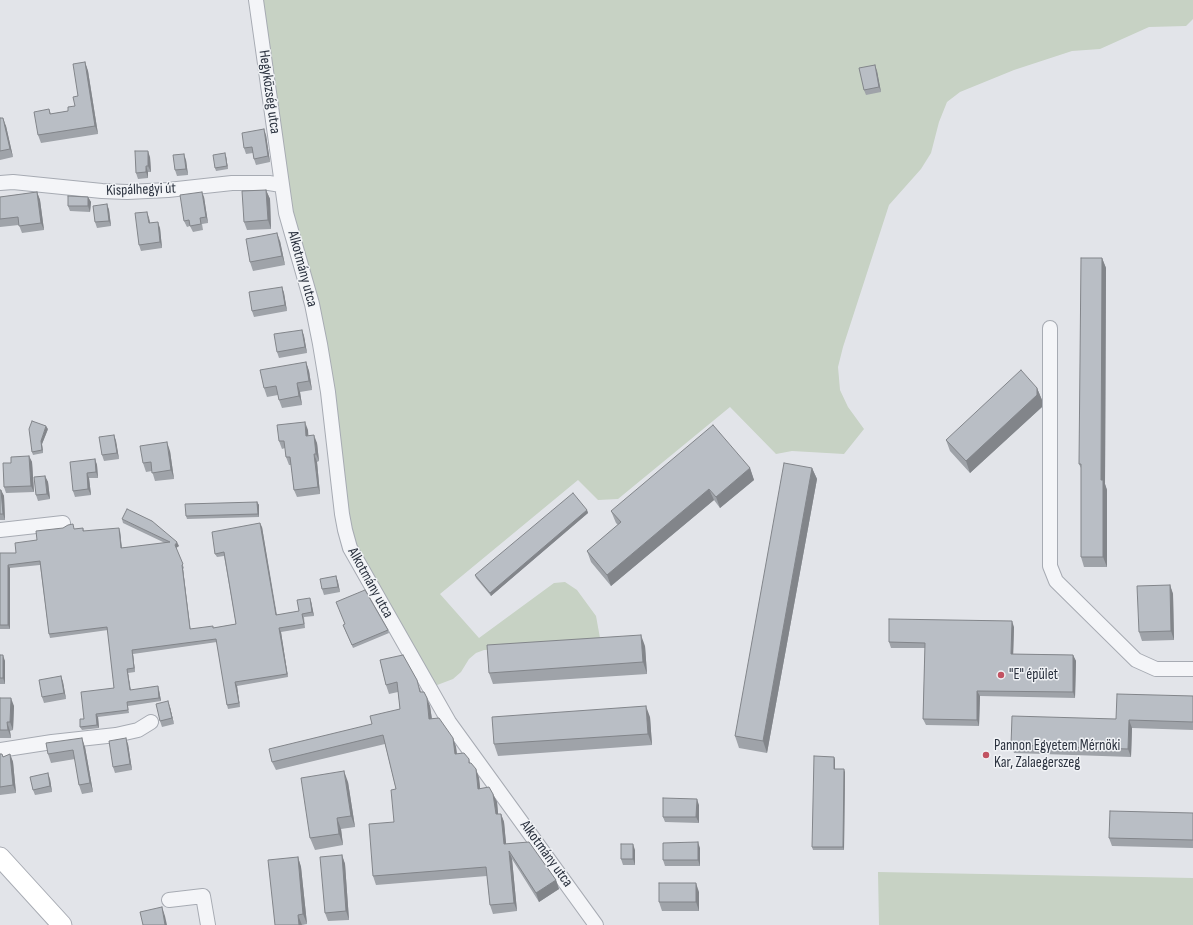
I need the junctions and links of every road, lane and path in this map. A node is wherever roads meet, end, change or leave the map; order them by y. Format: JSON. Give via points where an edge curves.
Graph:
{"nodes":[{"id":1,"x":256,"y":0,"type":"edge"},
{"id":2,"x":0,"y":183,"type":"edge"},
{"id":3,"x":281,"y":185,"type":"junction"},
{"id":4,"x":1050,"y":328,"type":"dead end"},
{"id":5,"x":63,"y":523,"type":"dead end"},
{"id":6,"x":0,"y":530,"type":"edge"},
{"id":7,"x":1193,"y":669,"type":"edge"},
{"id":8,"x":151,"y":722,"type":"dead end"},
{"id":9,"x":0,"y":750,"type":"edge"},
{"id":10,"x":0,"y":857,"type":"edge"},
{"id":11,"x":169,"y":900,"type":"dead end"},
{"id":12,"x":62,"y":925,"type":"edge"},
{"id":13,"x":205,"y":925,"type":"edge"},
{"id":14,"x":596,"y":925,"type":"edge"}],
"edges":[{"from":1,"to":3,"type":"street","name":"Hegyközség utca"},
{"from":2,"to":3,"type":"street","name":"Kispálhegyi út","via":[[120,192],[232,183]]},
{"from":3,"to":14,"type":"street","name":"Alkotmány utca","via":[[320,344],[342,514],[350,548],[448,722]]},
{"from":4,"to":7,"type":"street","via":[[1050,566],[1056,581],[1136,660],[1156,669]]},
{"from":5,"to":6,"type":"street"},
{"from":8,"to":9,"type":"street","via":[[138,730],[116,735]]},
{"from":10,"to":12,"type":"street"},
{"from":11,"to":13,"type":"street","via":[[203,896]]}]}
